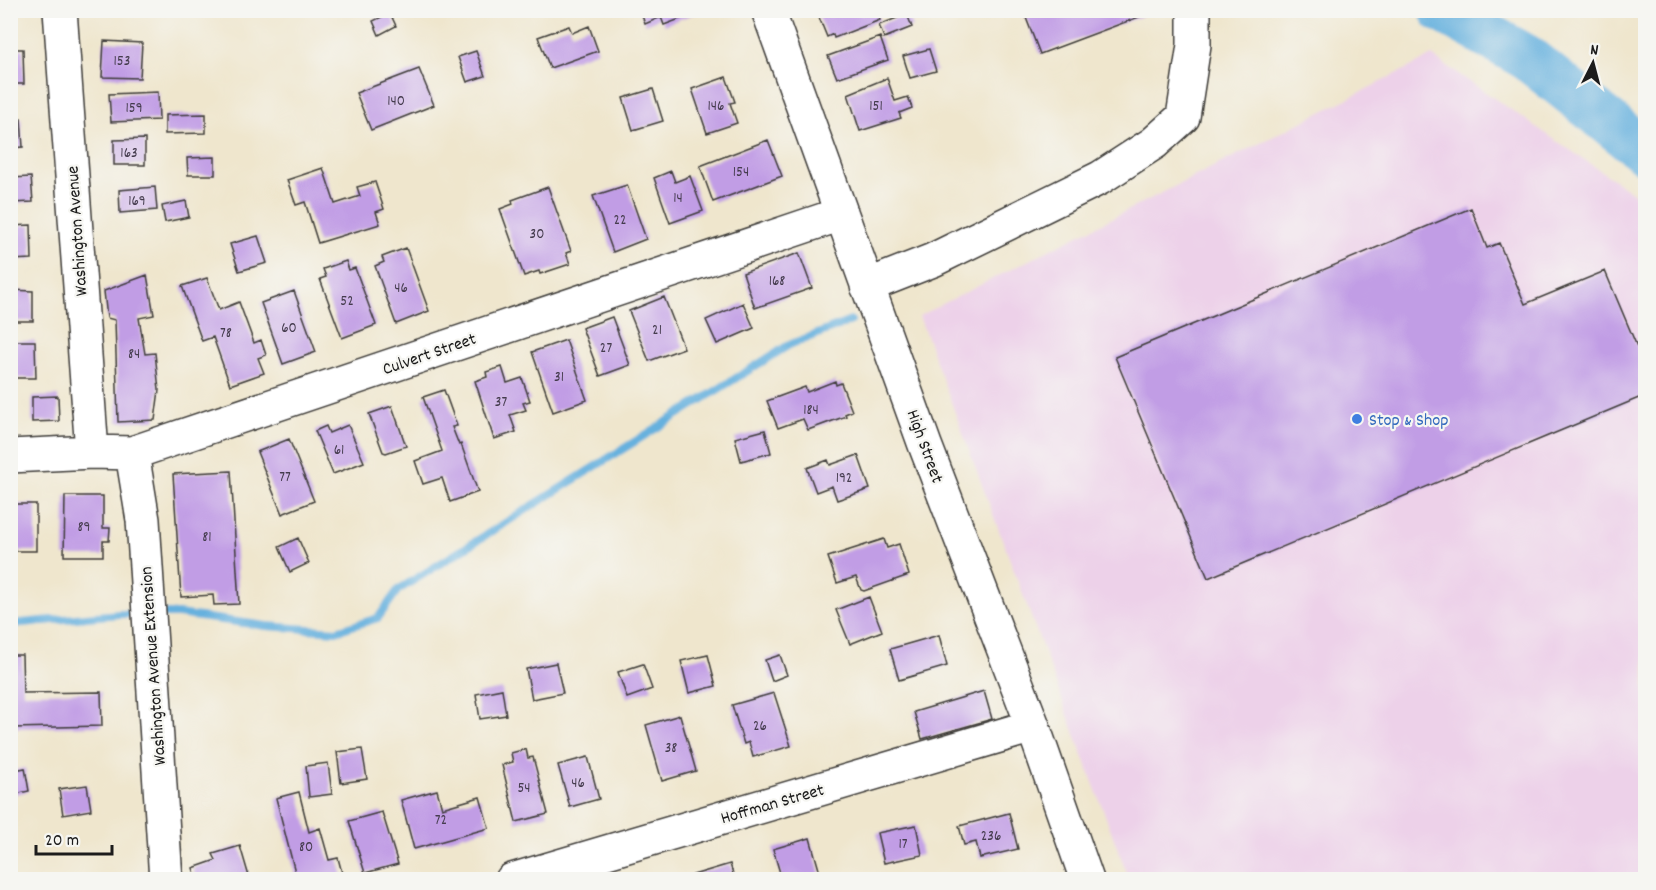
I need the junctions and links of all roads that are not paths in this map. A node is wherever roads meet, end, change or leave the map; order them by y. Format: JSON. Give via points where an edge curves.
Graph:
{"nodes":[{"id":1,"x":60,"y":10,"type":"edge"},
{"id":2,"x":768,"y":10,"type":"edge"},
{"id":3,"x":1194,"y":10,"type":"edge"},
{"id":4,"x":841,"y":214,"type":"junction"},
{"id":5,"x":867,"y":286,"type":"junction"},
{"id":6,"x":92,"y":452,"type":"junction"},
{"id":7,"x":132,"y":453,"type":"junction"},
{"id":8,"x":10,"y":456,"type":"edge"},
{"id":9,"x":1033,"y":726,"type":"junction"},
{"id":10,"x":165,"y":879,"type":"edge"},
{"id":11,"x":512,"y":879,"type":"edge"},
{"id":12,"x":1087,"y":879,"type":"edge"}],
"edges":[{"from":1,"to":6,"type":"street","name":"Washington Avenue"},
{"from":2,"to":4,"type":"street","name":"High Street"},
{"from":3,"to":5,"type":"street","via":[[1194,45],[1183,117],[1154,143],[1100,178],[933,260]]},
{"from":4,"to":5,"type":"street","name":"High Street"},
{"from":4,"to":7,"type":"street","name":"Culvert Street"},
{"from":5,"to":9,"type":"street","name":"High Street"},
{"from":6,"to":7,"type":"street","name":"Culvert Street"},
{"from":6,"to":8,"type":"street","name":"Culvert Street"},
{"from":7,"to":10,"type":"street","name":"Washington Avenue Extension","via":[[143,520]]},
{"from":9,"to":11,"type":"street","name":"Hoffman Street"},
{"from":9,"to":12,"type":"street","name":"High Street"}]}
